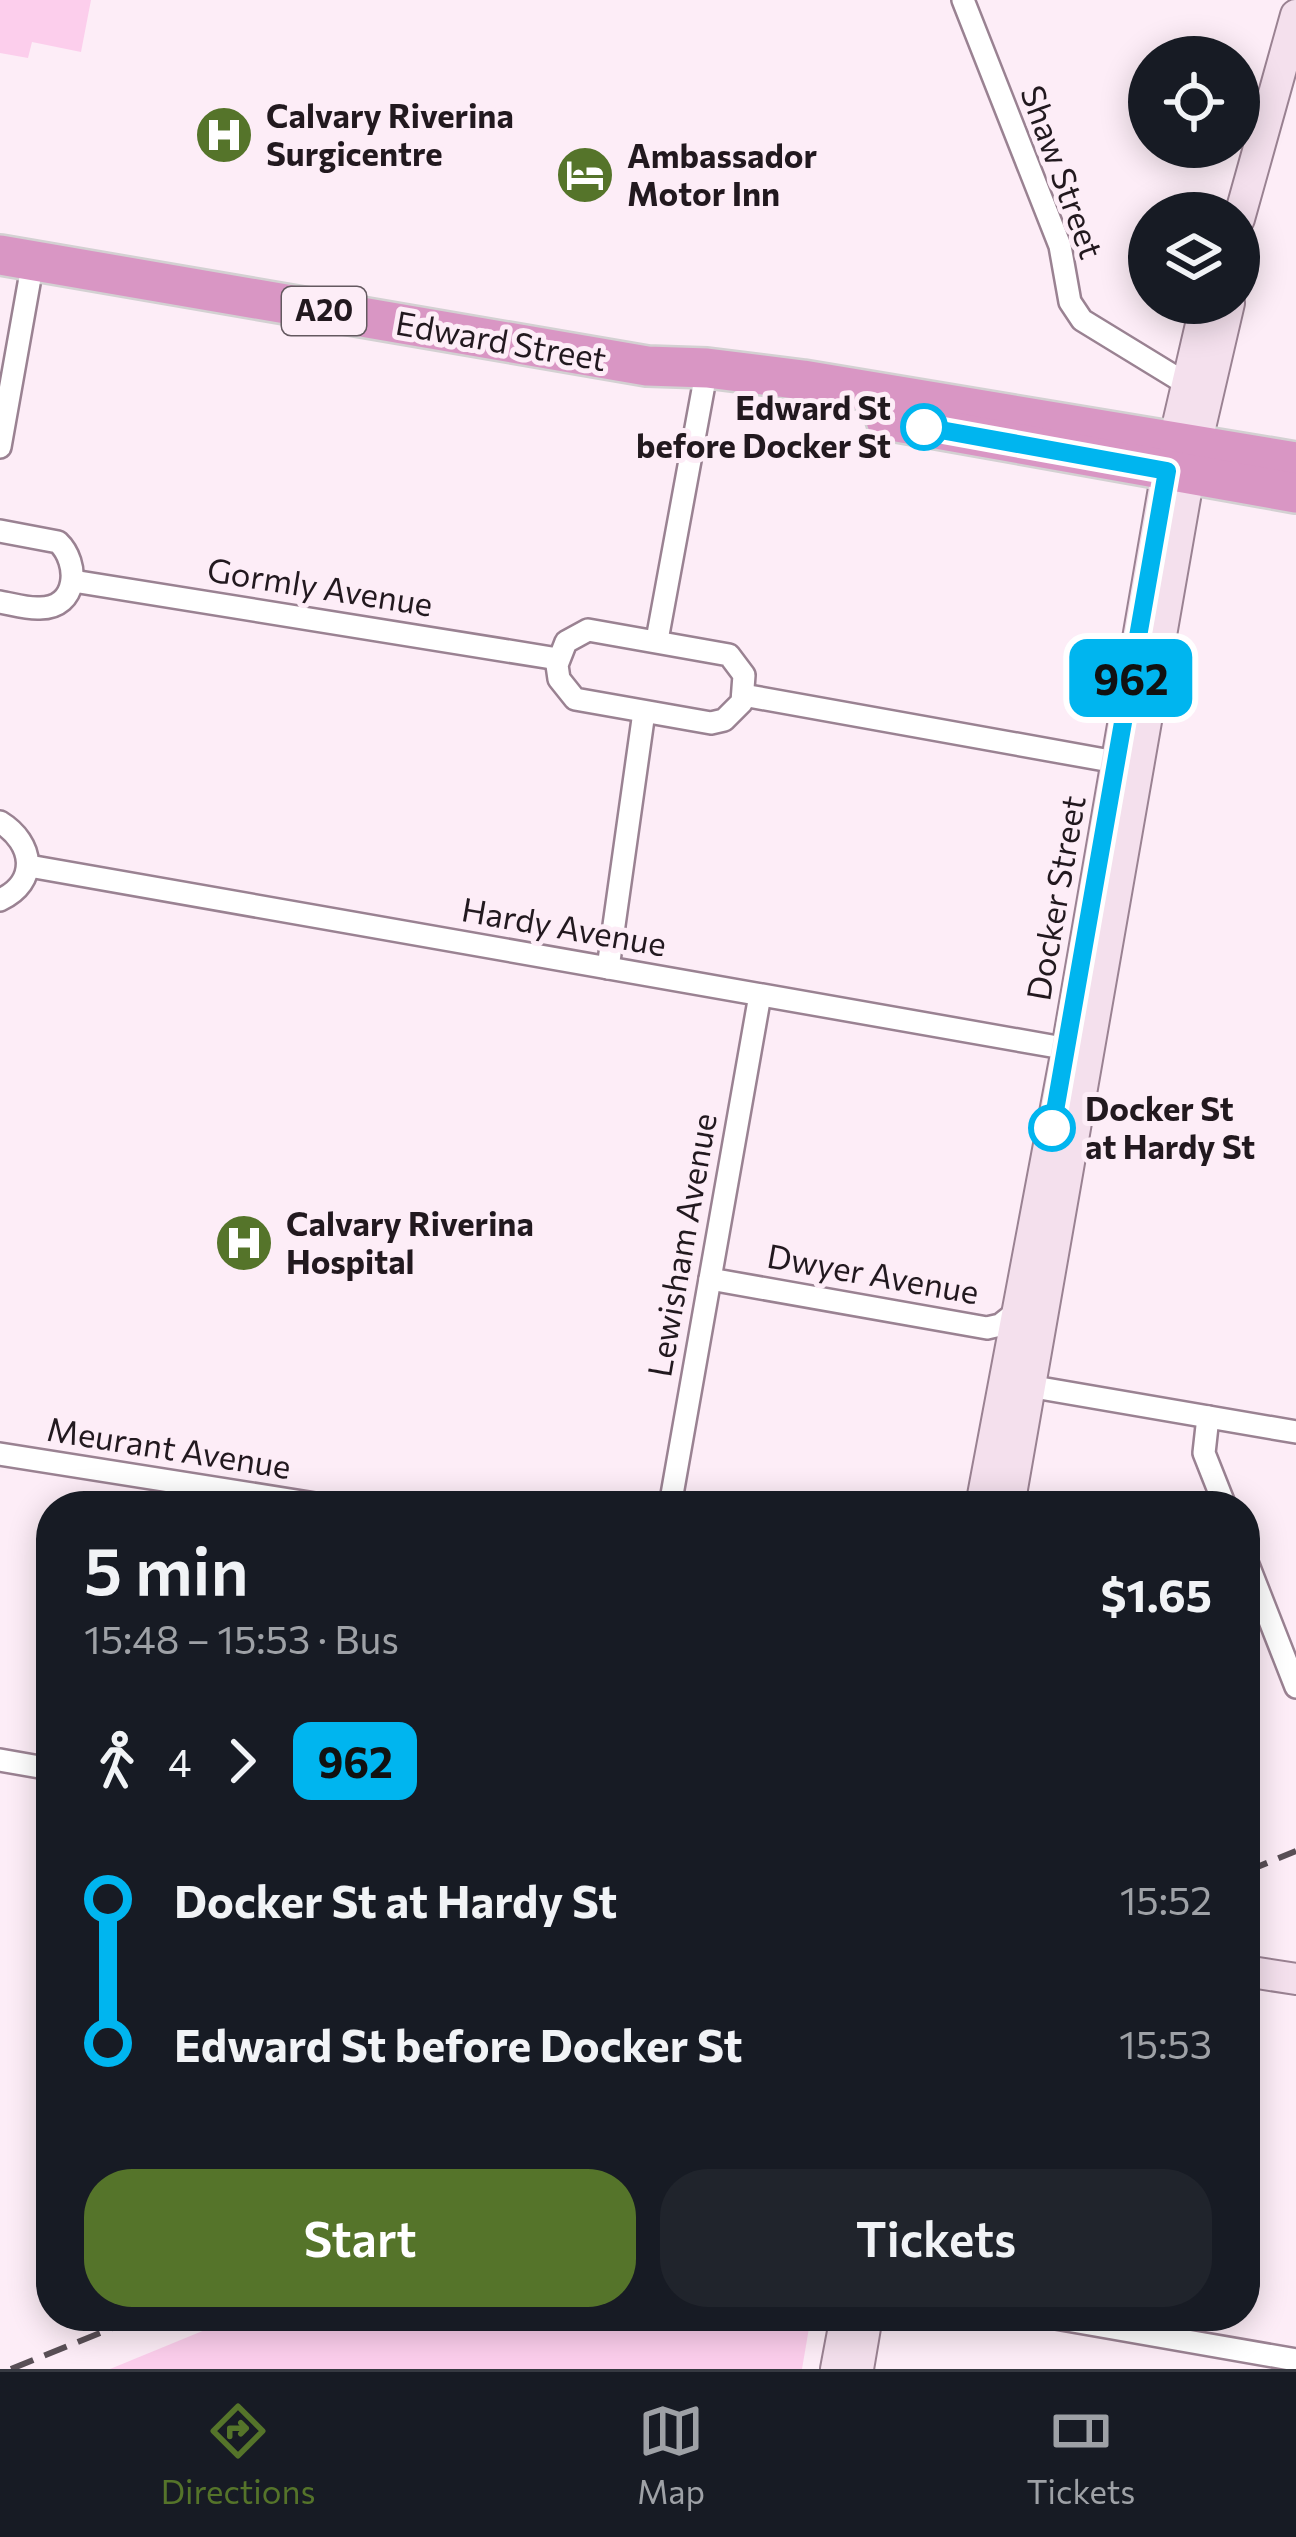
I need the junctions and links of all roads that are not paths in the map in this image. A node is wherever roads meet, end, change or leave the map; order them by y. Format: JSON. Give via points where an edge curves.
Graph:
{"nodes":[{"id":1,"x":963,"y":0,"type":"edge"},
{"id":2,"x":1296,"y":15,"type":"edge"},
{"id":3,"x":1247,"y":192,"type":"edge"},
{"id":4,"x":17,"y":258,"type":"edge"},
{"id":5,"x":1200,"y":324,"type":"edge"},
{"id":6,"x":1222,"y":324,"type":"edge"},
{"id":7,"x":706,"y":377,"type":"junction"},
{"id":8,"x":1185,"y":383,"type":"junction"},
{"id":9,"x":0,"y":447,"type":"edge"},
{"id":10,"x":1181,"y":457,"type":"junction"},
{"id":11,"x":1296,"y":462,"type":"edge"},
{"id":12,"x":1296,"y":494,"type":"edge"},
{"id":13,"x":0,"y":531,"type":"edge"},
{"id":14,"x":73,"y":581,"type":"junction"},
{"id":15,"x":0,"y":602,"type":"edge"},
{"id":16,"x":657,"y":640,"type":"junction"},
{"id":17,"x":558,"y":659,"type":"junction"},
{"id":18,"x":743,"y":695,"type":"junction"},
{"id":19,"x":644,"y":712,"type":"junction"},
{"id":20,"x":1116,"y":762,"type":"junction"},
{"id":21,"x":0,"y":822,"type":"edge"},
{"id":22,"x":28,"y":866,"type":"junction"},
{"id":23,"x":0,"y":900,"type":"edge"},
{"id":24,"x":608,"y":968,"type":"junction"},
{"id":25,"x":760,"y":995,"type":"junction"},
{"id":26,"x":1078,"y":1050,"type":"junction"},
{"id":27,"x":710,"y":1279,"type":"junction"},
{"id":28,"x":1019,"y":1310,"type":"junction"},
{"id":29,"x":1017,"y":1384,"type":"junction"},
{"id":30,"x":1208,"y":1417,"type":"junction"},
{"id":31,"x":1296,"y":1432,"type":"edge"},
{"id":32,"x":0,"y":1454,"type":"edge"},
{"id":33,"x":233,"y":1491,"type":"edge"},
{"id":34,"x":673,"y":1491,"type":"edge"},
{"id":35,"x":985,"y":1491,"type":"edge"},
{"id":36,"x":1010,"y":1491,"type":"edge"},
{"id":37,"x":1219,"y":1491,"type":"edge"},
{"id":38,"x":1260,"y":1595,"type":"edge"},
{"id":39,"x":1296,"y":1687,"type":"edge"},
{"id":40,"x":0,"y":1760,"type":"edge"},
{"id":41,"x":36,"y":1766,"type":"edge"},
{"id":42,"x":1260,"y":1974,"type":"edge"},
{"id":43,"x":1296,"y":1979,"type":"edge"},
{"id":44,"x":842,"y":2331,"type":"edge"},
{"id":45,"x":864,"y":2331,"type":"edge"},
{"id":46,"x":1130,"y":2331,"type":"edge"},
{"id":47,"x":1296,"y":2360,"type":"edge"},
{"id":48,"x":836,"y":2369,"type":"edge"},
{"id":49,"x":858,"y":2369,"type":"edge"}],
"edges":[{"from":1,"to":8,"type":"street","name":"Shaw Street","via":[[1060,246],[1070,302],[1082,320]]},
{"from":2,"to":3,"type":"main road"},
{"from":4,"to":7,"type":"highway","name":"Edward Street","number":"A20"},
{"from":4,"to":9,"type":"street"},
{"from":5,"to":8,"type":"main road","name":"Docker Street"},
{"from":6,"to":10,"type":"main road","name":"Docker Street"},
{"from":7,"to":10,"type":"highway","name":"Edward Street","number":"A20"},
{"from":7,"to":16,"type":"street"},
{"from":8,"to":10,"type":"main road","name":"Docker Street"},
{"from":10,"to":11,"type":"highway","name":"Edward Street","number":"A20"},
{"from":10,"to":12,"type":"highway","name":"Edward Street","number":"A20"},
{"from":10,"to":20,"type":"main road","name":"Docker Street"},
{"from":10,"to":26,"type":"main road","name":"Docker Street"},
{"from":13,"to":14,"type":"street","via":[[58,542],[73,562]]},
{"from":14,"to":15,"type":"street","via":[[64,598],[41,609]]},
{"from":14,"to":17,"type":"street","name":"Gormly Avenue"},
{"from":16,"to":17,"type":"street","via":[[588,630],[566,641]]},
{"from":16,"to":18,"type":"street","via":[[729,656],[744,675]]},
{"from":17,"to":19,"type":"street","via":[[559,680],[575,698]]},
{"from":18,"to":19,"type":"street","via":[[734,712],[711,723]]},
{"from":18,"to":20,"type":"street"},
{"from":19,"to":24,"type":"street"},
{"from":20,"to":26,"type":"main road","name":"Docker Street"},
{"from":21,"to":22,"type":"street","via":[[23,842]]},
{"from":22,"to":23,"type":"street","via":[[17,891]]},
{"from":22,"to":24,"type":"street","name":"Hardy Avenue"},
{"from":24,"to":25,"type":"street","name":"Hardy Avenue"},
{"from":25,"to":26,"type":"street","name":"Hardy Avenue"},
{"from":25,"to":27,"type":"street","name":"Lewisham Avenue"},
{"from":26,"to":28,"type":"main road","name":"Docker Street"},
{"from":26,"to":29,"type":"main road","name":"Docker Street"},
{"from":27,"to":28,"type":"street","name":"Dwyer Avenue","via":[[987,1328]]},
{"from":27,"to":34,"type":"street","name":"Lewisham Avenue"},
{"from":28,"to":29,"type":"main road","name":"Docker Street"},
{"from":29,"to":30,"type":"street"},
{"from":29,"to":35,"type":"main road","name":"Docker Street"},
{"from":29,"to":36,"type":"main road","name":"Docker Street"},
{"from":30,"to":31,"type":"street"},
{"from":30,"to":37,"type":"street","via":[[1204,1453]]},
{"from":32,"to":33,"type":"street","name":"Meurant Avenue"},
{"from":38,"to":39,"type":"street"},
{"from":40,"to":41,"type":"street"},
{"from":42,"to":43,"type":"main road"},
{"from":44,"to":48,"type":"main road"},
{"from":45,"to":49,"type":"main road"},
{"from":46,"to":47,"type":"street"}]}
